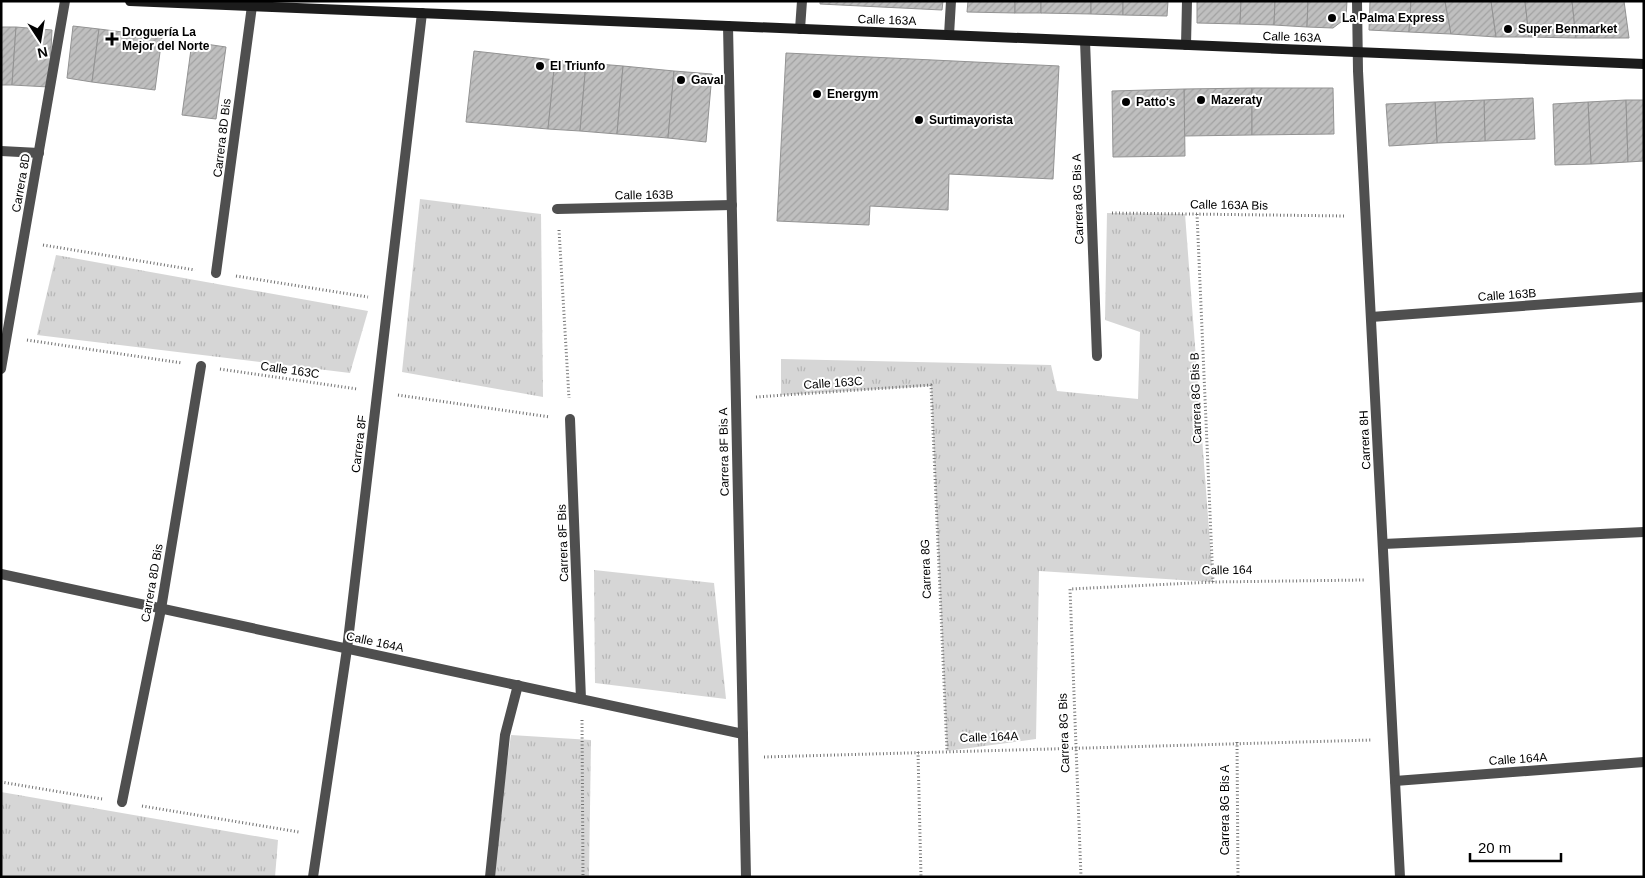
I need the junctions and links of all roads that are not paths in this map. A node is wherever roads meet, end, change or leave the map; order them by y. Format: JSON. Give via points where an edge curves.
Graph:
{"nodes":[{"id":1,"x":65,"y":1,"type":"edge"},
{"id":2,"x":130,"y":1,"type":"edge"},
{"id":3,"x":802,"y":1,"type":"edge"},
{"id":4,"x":951,"y":1,"type":"edge"},
{"id":5,"x":1187,"y":1,"type":"edge"},
{"id":6,"x":1357,"y":1,"type":"edge"},
{"id":7,"x":252,"y":6,"type":"junction"},
{"id":8,"x":422,"y":13,"type":"junction"},
{"id":9,"x":728,"y":26,"type":"junction"},
{"id":10,"x":800,"y":29,"type":"junction"},
{"id":11,"x":949,"y":35,"type":"junction"},
{"id":12,"x":1085,"y":40,"type":"junction"},
{"id":13,"x":1186,"y":45,"type":"junction"},
{"id":14,"x":1357,"y":52,"type":"junction"},
{"id":15,"x":1644,"y":64,"type":"edge"},
{"id":16,"x":1,"y":150,"type":"edge"},
{"id":17,"x":39,"y":153,"type":"junction"},
{"id":18,"x":732,"y":205,"type":"junction"},
{"id":19,"x":557,"y":209,"type":"road end"},
{"id":20,"x":216,"y":273,"type":"dead end"},
{"id":21,"x":1644,"y":297,"type":"edge"},
{"id":22,"x":1371,"y":317,"type":"junction"},
{"id":23,"x":1097,"y":356,"type":"dead end"},
{"id":24,"x":200,"y":366,"type":"road end"},
{"id":25,"x":1,"y":368,"type":"edge"},
{"id":26,"x":570,"y":420,"type":"road end"},
{"id":27,"x":1644,"y":532,"type":"edge"},
{"id":28,"x":1383,"y":544,"type":"junction"},
{"id":29,"x":1,"y":574,"type":"edge"},
{"id":30,"x":161,"y":609,"type":"junction"},
{"id":31,"x":347,"y":649,"type":"junction"},
{"id":32,"x":518,"y":685,"type":"junction"},
{"id":33,"x":582,"y":699,"type":"junction"},
{"id":34,"x":743,"y":734,"type":"junction"},
{"id":35,"x":1644,"y":762,"type":"edge"},
{"id":36,"x":1395,"y":781,"type":"junction"},
{"id":37,"x":122,"y":802,"type":"road end"},
{"id":38,"x":313,"y":877,"type":"edge"},
{"id":39,"x":490,"y":877,"type":"edge"},
{"id":40,"x":746,"y":877,"type":"edge"},
{"id":41,"x":1400,"y":877,"type":"edge"}],
"edges":[{"from":1,"to":17,"type":"street","name":"Carrera 8D"},
{"from":2,"to":7,"type":"main road","name":"Calle 163A"},
{"from":3,"to":10,"type":"street"},
{"from":4,"to":11,"type":"street"},
{"from":5,"to":13,"type":"street"},
{"from":6,"to":14,"type":"street","name":"Carrera 8H"},
{"from":7,"to":8,"type":"main road","name":"Calle 163A"},
{"from":7,"to":20,"type":"street","name":"Carrera 8D Bis"},
{"from":8,"to":9,"type":"main road","name":"Calle 163A"},
{"from":8,"to":31,"type":"street","name":"Carrera 8F"},
{"from":9,"to":10,"type":"main road","name":"Calle 163A"},
{"from":9,"to":18,"type":"street","name":"Carrera 8F Bis A"},
{"from":10,"to":11,"type":"main road","name":"Calle 163A"},
{"from":11,"to":12,"type":"main road","name":"Calle 163A"},
{"from":12,"to":13,"type":"main road","name":"Calle 163A"},
{"from":12,"to":23,"type":"street","name":"Carrera 8G Bis A"},
{"from":13,"to":14,"type":"main road","name":"Calle 163A"},
{"from":14,"to":15,"type":"main road","name":"Calle 163A"},
{"from":14,"to":22,"type":"street","name":"Carrera 8H"},
{"from":16,"to":17,"type":"street"},
{"from":17,"to":25,"type":"street","name":"Carrera 8D"},
{"from":18,"to":19,"type":"street","name":"Calle 163B"},
{"from":18,"to":34,"type":"street","name":"Carrera 8F Bis A"},
{"from":21,"to":22,"type":"street","name":"Calle 163B"},
{"from":22,"to":28,"type":"street","name":"Carrera 8H"},
{"from":24,"to":30,"type":"street","name":"Carrera 8D Bis"},
{"from":26,"to":33,"type":"street","name":"Carrera 8F Bis"},
{"from":27,"to":28,"type":"street"},
{"from":28,"to":36,"type":"street","name":"Carrera 8H"},
{"from":29,"to":30,"type":"street","name":"Calle 164A"},
{"from":30,"to":31,"type":"street","name":"Calle 164A"},
{"from":30,"to":37,"type":"street","name":"Carrera 8D Bis"},
{"from":31,"to":32,"type":"street","name":"Calle 164A"},
{"from":31,"to":38,"type":"street","name":"Carrera 8F"},
{"from":32,"to":33,"type":"street","name":"Calle 164A"},
{"from":32,"to":39,"type":"street","via":[[506,735]]},
{"from":33,"to":34,"type":"street","name":"Calle 164A"},
{"from":34,"to":40,"type":"street","name":"Carrera 8F Bis A"},
{"from":35,"to":36,"type":"street","name":"Calle 164A"},
{"from":36,"to":41,"type":"street","name":"Carrera 8H"}]}
